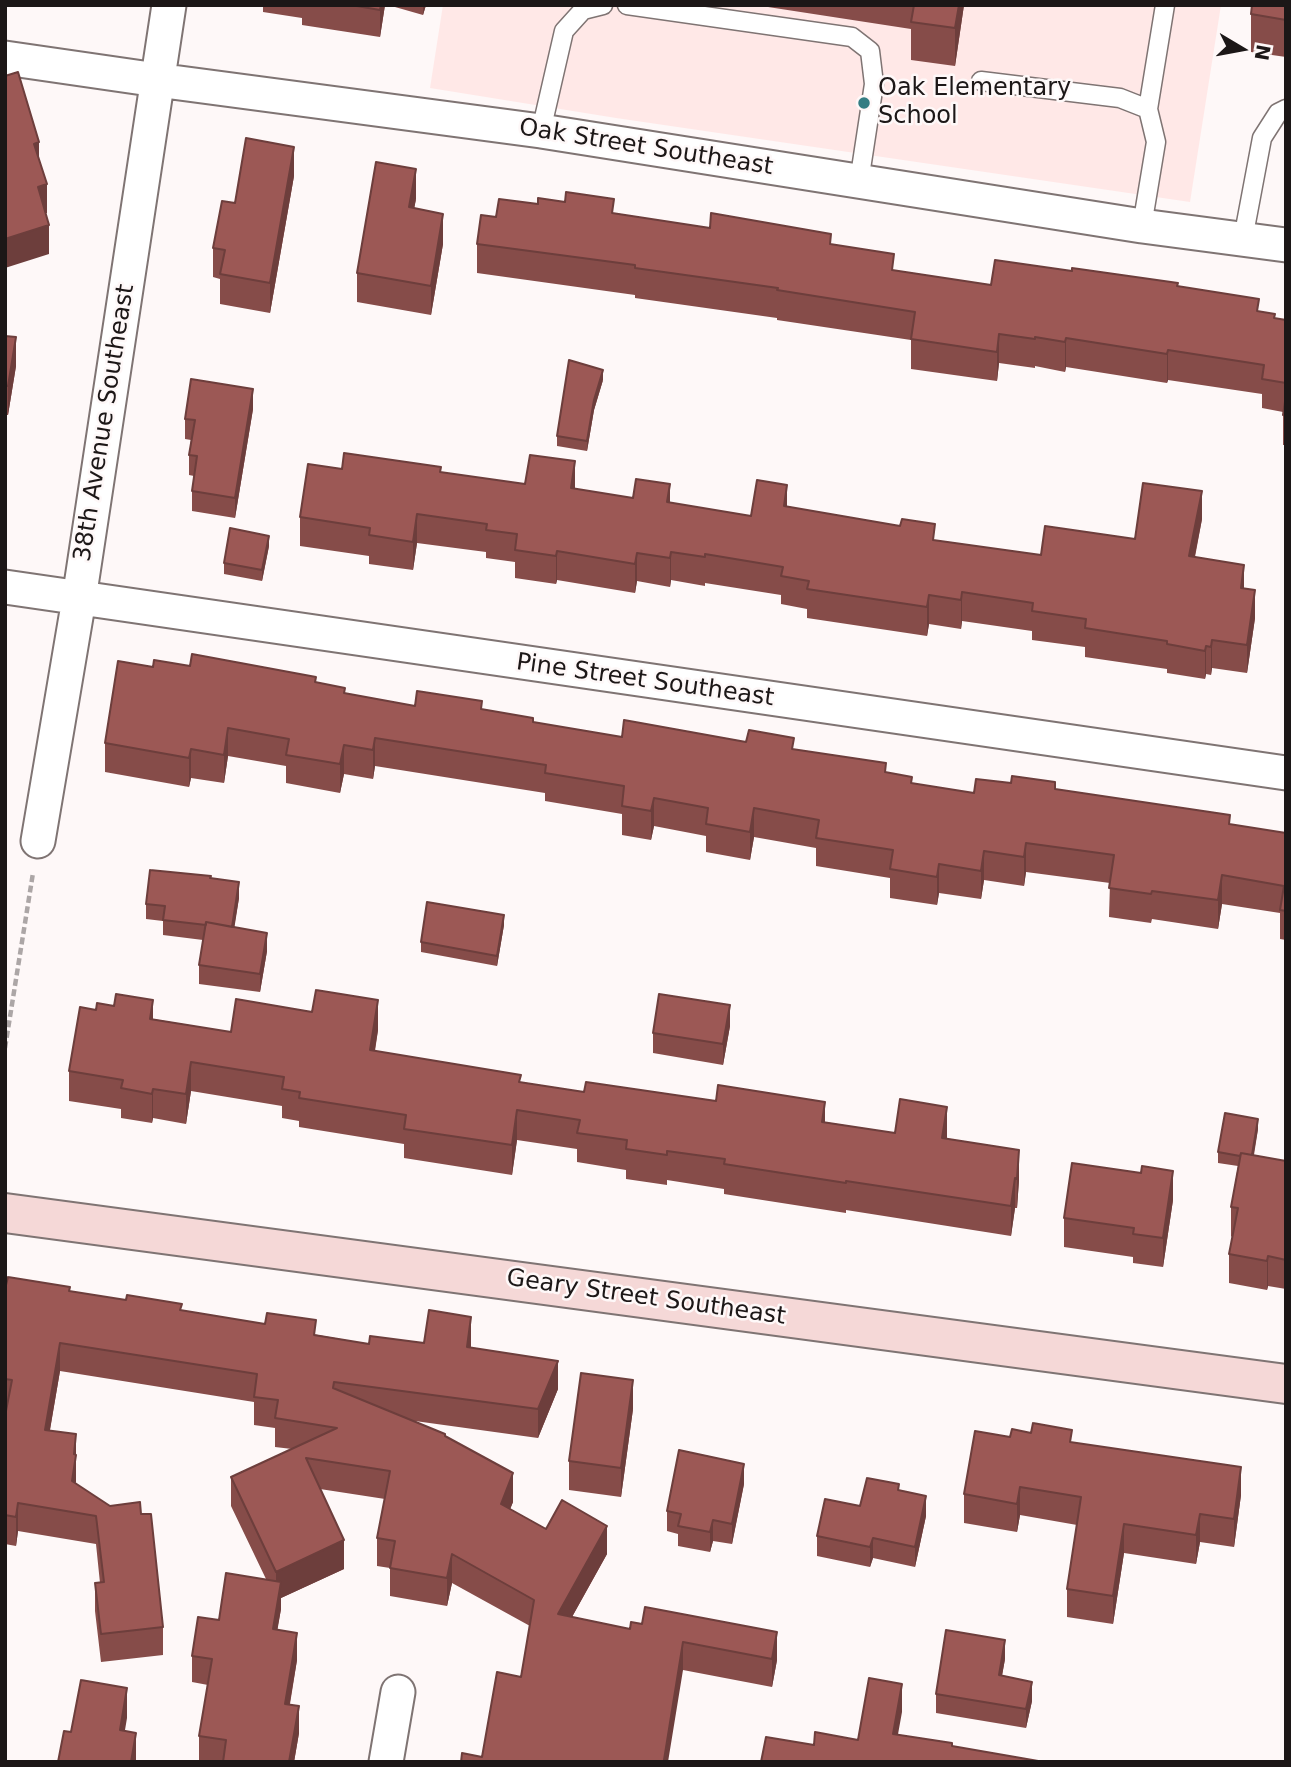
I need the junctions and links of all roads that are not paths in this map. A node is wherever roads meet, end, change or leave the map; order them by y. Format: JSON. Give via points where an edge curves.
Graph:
{"nodes":[{"id":1,"x":169,"y":5,"type":"edge"},
{"id":2,"x":603,"y":5,"type":"edge"},
{"id":3,"x":627,"y":5,"type":"edge"},
{"id":4,"x":1165,"y":5,"type":"edge"},
{"id":5,"x":5,"y":58,"type":"edge"},
{"id":6,"x":157,"y":80,"type":"junction"},
{"id":7,"x":981,"y":81,"type":"dead end"},
{"id":8,"x":1148,"y":109,"type":"junction"},
{"id":9,"x":1286,"y":109,"type":"edge"},
{"id":10,"x":541,"y":131,"type":"junction"},
{"id":11,"x":859,"y":182,"type":"junction"},
{"id":12,"x":1142,"y":226,"type":"junction"},
{"id":13,"x":1243,"y":239,"type":"junction"},
{"id":14,"x":1286,"y":245,"type":"edge"},
{"id":15,"x":5,"y":587,"type":"edge"},
{"id":16,"x":79,"y":599,"type":"junction"},
{"id":17,"x":1286,"y":773,"type":"edge"},
{"id":18,"x":38,"y":841,"type":"road end"},
{"id":19,"x":5,"y":1213,"type":"edge"},
{"id":20,"x":1286,"y":1384,"type":"edge"},
{"id":21,"x":398,"y":1692,"type":"dead end"},
{"id":22,"x":386,"y":1762,"type":"edge"}],
"edges":[{"from":1,"to":6,"type":"street","name":"38th Avenue Southeast"},
{"from":2,"to":10,"type":"lane","via":[[583,10],[564,31]]},
{"from":3,"to":11,"type":"lane","via":[[852,37],[870,51],[874,84]]},
{"from":4,"to":8,"type":"lane"},
{"from":5,"to":6,"type":"street","name":"Oak Street Southeast"},
{"from":6,"to":10,"type":"street","name":"Oak Street Southeast"},
{"from":6,"to":16,"type":"street","name":"38th Avenue Southeast"},
{"from":7,"to":8,"type":"lane","via":[[1120,97]]},
{"from":8,"to":12,"type":"lane","via":[[1156,142]]},
{"from":9,"to":13,"type":"lane","via":[[1278,113],[1262,138]]},
{"from":10,"to":11,"type":"street","name":"Oak Street Southeast"},
{"from":11,"to":12,"type":"street","name":"Oak Street Southeast"},
{"from":12,"to":13,"type":"street","name":"Oak Street Southeast"},
{"from":13,"to":14,"type":"street","name":"Oak Street Southeast"},
{"from":15,"to":16,"type":"street","name":"Pine Street Southeast"},
{"from":16,"to":17,"type":"street","name":"Pine Street Southeast"},
{"from":16,"to":18,"type":"street","name":"38th Avenue Southeast"},
{"from":19,"to":20,"type":"street","name":"Geary Street Southeast"},
{"from":21,"to":22,"type":"street"}]}
